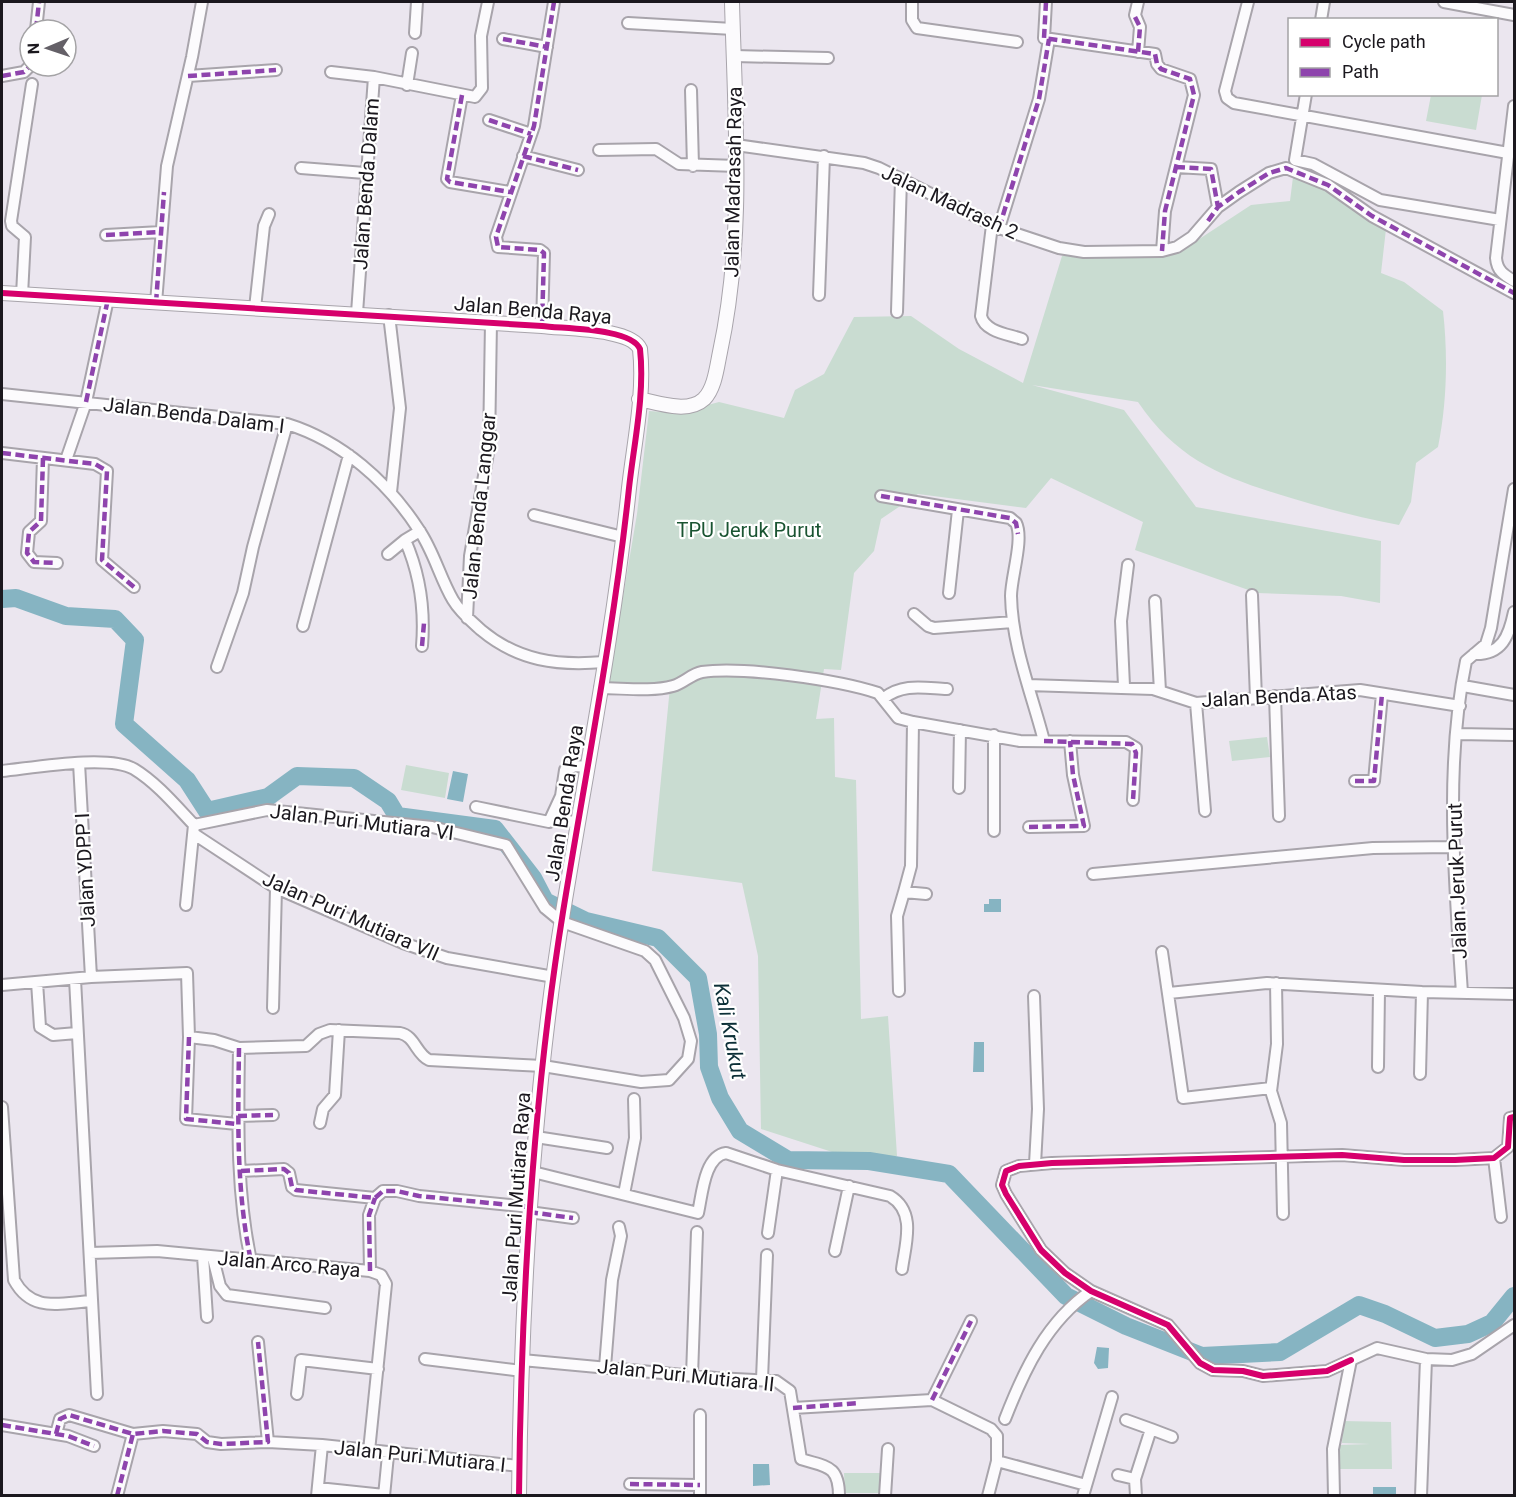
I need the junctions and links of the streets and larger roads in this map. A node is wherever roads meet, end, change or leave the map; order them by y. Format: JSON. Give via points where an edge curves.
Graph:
{"nodes":[{"id":1,"x":39,"y":2,"type":"edge"},
{"id":2,"x":202,"y":2,"type":"edge"},
{"id":3,"x":417,"y":2,"type":"edge"},
{"id":4,"x":488,"y":2,"type":"edge"},
{"id":5,"x":554,"y":2,"type":"edge"},
{"id":6,"x":732,"y":2,"type":"edge"},
{"id":7,"x":912,"y":2,"type":"edge"},
{"id":8,"x":1046,"y":2,"type":"edge"},
{"id":9,"x":1138,"y":2,"type":"edge"},
{"id":10,"x":1248,"y":2,"type":"edge"},
{"id":11,"x":1324,"y":2,"type":"edge"},
{"id":12,"x":1444,"y":2,"type":"edge"},
{"id":13,"x":1515,"y":15,"type":"edge"},
{"id":14,"x":37,"y":18,"type":"edge"},
{"id":15,"x":1321,"y":18,"type":"edge"},
{"id":16,"x":628,"y":23,"type":"dead end"},
{"id":17,"x":733,"y":29,"type":"junction"},
{"id":18,"x":415,"y":33,"type":"dead end"},
{"id":19,"x":503,"y":39,"type":"dead end"},
{"id":20,"x":1049,"y":39,"type":"junction"},
{"id":21,"x":1017,"y":42,"type":"dead end"},
{"id":22,"x":547,"y":47,"type":"junction"},
{"id":23,"x":412,"y":52,"type":"dead end"},
{"id":24,"x":1138,"y":52,"type":"junction"},
{"id":25,"x":734,"y":56,"type":"junction"},
{"id":26,"x":828,"y":58,"type":"dead end"},
{"id":27,"x":276,"y":70,"type":"dead end"},
{"id":28,"x":331,"y":72,"type":"dead end"},
{"id":29,"x":18,"y":73,"type":"edge"},
{"id":30,"x":2,"y":76,"type":"edge"},
{"id":31,"x":188,"y":76,"type":"junction"},
{"id":32,"x":374,"y":77,"type":"junction"},
{"id":33,"x":32,"y":84,"type":"dead end"},
{"id":34,"x":407,"y":85,"type":"junction"},
{"id":35,"x":691,"y":90,"type":"dead end"},
{"id":36,"x":462,"y":95,"type":"junction"},
{"id":37,"x":1306,"y":96,"type":"edge"},
{"id":38,"x":1515,"y":106,"type":"edge"},
{"id":39,"x":1302,"y":117,"type":"junction"},
{"id":40,"x":489,"y":120,"type":"dead end"},
{"id":41,"x":530,"y":136,"type":"junction"},
{"id":42,"x":736,"y":145,"type":"junction"},
{"id":43,"x":599,"y":150,"type":"dead end"},
{"id":44,"x":1508,"y":153,"type":"junction"},
{"id":45,"x":523,"y":156,"type":"junction"},
{"id":46,"x":824,"y":156,"type":"junction"},
{"id":47,"x":693,"y":166,"type":"junction"},
{"id":48,"x":736,"y":166,"type":"junction"},
{"id":49,"x":1176,"y":167,"type":"junction"},
{"id":50,"x":301,"y":168,"type":"dead end"},
{"id":51,"x":578,"y":170,"type":"dead end"},
{"id":52,"x":366,"y":173,"type":"junction"},
{"id":53,"x":901,"y":179,"type":"junction"},
{"id":54,"x":510,"y":192,"type":"junction"},
{"id":55,"x":1218,"y":207,"type":"junction"},
{"id":56,"x":268,"y":214,"type":"dead end"},
{"id":57,"x":1500,"y":220,"type":"junction"},
{"id":58,"x":996,"y":226,"type":"junction"},
{"id":59,"x":161,"y":232,"type":"junction"},
{"id":60,"x":106,"y":235,"type":"dead end"},
{"id":61,"x":1162,"y":250,"type":"junction"},
{"id":62,"x":1515,"y":281,"type":"edge"},
{"id":63,"x":2,"y":293,"type":"edge"},
{"id":64,"x":1515,"y":293,"type":"edge"},
{"id":65,"x":22,"y":295,"type":"junction"},
{"id":66,"x":819,"y":295,"type":"dead end"},
{"id":67,"x":108,"y":299,"type":"junction"},
{"id":68,"x":156,"y":303,"type":"junction"},
{"id":69,"x":255,"y":308,"type":"junction"},
{"id":70,"x":897,"y":312,"type":"dead end"},
{"id":71,"x":357,"y":313,"type":"junction"},
{"id":72,"x":389,"y":315,"type":"junction"},
{"id":73,"x":491,"y":322,"type":"junction"},
{"id":74,"x":542,"y":326,"type":"junction"},
{"id":75,"x":1022,"y":339,"type":"dead end"},
{"id":76,"x":2,"y":394,"type":"edge"},
{"id":77,"x":639,"y":399,"type":"junction"},
{"id":78,"x":86,"y":402,"type":"junction"},
{"id":79,"x":287,"y":424,"type":"junction"},
{"id":80,"x":2,"y":453,"type":"edge"},
{"id":81,"x":349,"y":455,"type":"junction"},
{"id":82,"x":43,"y":458,"type":"junction"},
{"id":83,"x":66,"y":460,"type":"junction"},
{"id":84,"x":1515,"y":489,"type":"edge"},
{"id":85,"x":391,"y":492,"type":"junction"},
{"id":86,"x":881,"y":496,"type":"dead end"},
{"id":87,"x":958,"y":510,"type":"junction"},
{"id":88,"x":534,"y":515,"type":"dead end"},
{"id":89,"x":420,"y":531,"type":"junction"},
{"id":90,"x":623,"y":537,"type":"junction"},
{"id":91,"x":405,"y":540,"type":"junction"},
{"id":92,"x":388,"y":554,"type":"dead end"},
{"id":93,"x":57,"y":564,"type":"dead end"},
{"id":94,"x":1128,"y":565,"type":"dead end"},
{"id":95,"x":134,"y":586,"type":"dead end"},
{"id":96,"x":949,"y":593,"type":"dead end"},
{"id":97,"x":1252,"y":595,"type":"dead end"},
{"id":98,"x":1155,"y":601,"type":"dead end"},
{"id":99,"x":914,"y":614,"type":"dead end"},
{"id":100,"x":1514,"y":616,"type":"edge"},
{"id":101,"x":467,"y":618,"type":"junction"},
{"id":102,"x":1013,"y":622,"type":"junction"},
{"id":103,"x":303,"y":626,"type":"dead end"},
{"id":104,"x":422,"y":646,"type":"dead end"},
{"id":105,"x":1472,"y":654,"type":"junction"},
{"id":106,"x":604,"y":662,"type":"junction"},
{"id":107,"x":217,"y":667,"type":"dead end"},
{"id":108,"x":1028,"y":685,"type":"junction"},
{"id":109,"x":1124,"y":686,"type":"junction"},
{"id":110,"x":1463,"y":686,"type":"junction"},
{"id":111,"x":600,"y":688,"type":"junction"},
{"id":112,"x":947,"y":689,"type":"dead end"},
{"id":113,"x":1160,"y":691,"type":"junction"},
{"id":114,"x":1382,"y":694,"type":"junction"},
{"id":115,"x":1515,"y":695,"type":"edge"},
{"id":116,"x":1275,"y":696,"type":"junction"},
{"id":117,"x":884,"y":698,"type":"junction"},
{"id":118,"x":1256,"y":698,"type":"junction"},
{"id":119,"x":1196,"y":703,"type":"junction"},
{"id":120,"x":1460,"y":706,"type":"junction"},
{"id":121,"x":913,"y":722,"type":"junction"},
{"id":122,"x":960,"y":730,"type":"junction"},
{"id":123,"x":1457,"y":734,"type":"junction"},
{"id":124,"x":994,"y":735,"type":"junction"},
{"id":125,"x":1515,"y":735,"type":"edge"},
{"id":126,"x":1044,"y":741,"type":"junction"},
{"id":127,"x":1070,"y":741,"type":"junction"},
{"id":128,"x":79,"y":763,"type":"junction"},
{"id":129,"x":587,"y":767,"type":"junction"},
{"id":130,"x":2,"y":771,"type":"edge"},
{"id":131,"x":1355,"y":781,"type":"dead end"},
{"id":132,"x":959,"y":788,"type":"dead end"},
{"id":133,"x":1133,"y":800,"type":"dead end"},
{"id":134,"x":476,"y":807,"type":"dead end"},
{"id":135,"x":1205,"y":811,"type":"dead end"},
{"id":136,"x":1279,"y":816,"type":"dead end"},
{"id":137,"x":553,"y":818,"type":"junction"},
{"id":138,"x":578,"y":824,"type":"junction"},
{"id":139,"x":1029,"y":827,"type":"dead end"},
{"id":140,"x":194,"y":830,"type":"junction"},
{"id":141,"x":994,"y":831,"type":"dead end"},
{"id":142,"x":1452,"y":847,"type":"junction"},
{"id":143,"x":1093,"y":874,"type":"dead end"},
{"id":144,"x":276,"y":888,"type":"junction"},
{"id":145,"x":904,"y":892,"type":"junction"},
{"id":146,"x":926,"y":894,"type":"dead end"},
{"id":147,"x":186,"y":905,"type":"dead end"},
{"id":148,"x":563,"y":914,"type":"junction"},
{"id":149,"x":1162,"y":952,"type":"dead end"},
{"id":150,"x":91,"y":977,"type":"junction"},
{"id":151,"x":554,"y":977,"type":"junction"},
{"id":152,"x":75,"y":979,"type":"junction"},
{"id":153,"x":37,"y":982,"type":"junction"},
{"id":154,"x":1276,"y":983,"type":"junction"},
{"id":155,"x":2,"y":985,"type":"edge"},
{"id":156,"x":1379,"y":990,"type":"junction"},
{"id":157,"x":899,"y":991,"type":"dead end"},
{"id":158,"x":1422,"y":992,"type":"junction"},
{"id":159,"x":1169,"y":993,"type":"junction"},
{"id":160,"x":1462,"y":993,"type":"junction"},
{"id":161,"x":1515,"y":994,"type":"edge"},
{"id":162,"x":1034,"y":996,"type":"dead end"},
{"id":163,"x":273,"y":1008,"type":"dead end"},
{"id":164,"x":339,"y":1030,"type":"junction"},
{"id":165,"x":77,"y":1033,"type":"junction"},
{"id":166,"x":189,"y":1037,"type":"junction"},
{"id":167,"x":239,"y":1048,"type":"junction"},
{"id":168,"x":543,"y":1066,"type":"junction"},
{"id":169,"x":1378,"y":1067,"type":"dead end"},
{"id":170,"x":1420,"y":1074,"type":"dead end"},
{"id":171,"x":1271,"y":1088,"type":"junction"},
{"id":172,"x":634,"y":1099,"type":"dead end"},
{"id":173,"x":2,"y":1107,"type":"edge"},
{"id":174,"x":273,"y":1115,"type":"dead end"},
{"id":175,"x":1515,"y":1117,"type":"edge"},
{"id":176,"x":238,"y":1120,"type":"junction"},
{"id":177,"x":320,"y":1123,"type":"dead end"},
{"id":178,"x":2,"y":1134,"type":"edge"},
{"id":179,"x":536,"y":1137,"type":"junction"},
{"id":180,"x":607,"y":1148,"type":"dead end"},
{"id":181,"x":1283,"y":1155,"type":"junction"},
{"id":182,"x":1494,"y":1158,"type":"junction"},
{"id":183,"x":1035,"y":1164,"type":"junction"},
{"id":184,"x":3,"y":1169,"type":"edge"},
{"id":185,"x":777,"y":1170,"type":"junction"},
{"id":186,"x":241,"y":1172,"type":"junction"},
{"id":187,"x":533,"y":1172,"type":"junction"},
{"id":188,"x":849,"y":1186,"type":"junction"},
{"id":189,"x":624,"y":1194,"type":"junction"},
{"id":190,"x":375,"y":1198,"type":"junction"},
{"id":191,"x":530,"y":1209,"type":"junction"},
{"id":192,"x":1284,"y":1214,"type":"dead end"},
{"id":193,"x":1501,"y":1217,"type":"dead end"},
{"id":194,"x":573,"y":1218,"type":"dead end"},
{"id":195,"x":619,"y":1227,"type":"dead end"},
{"id":196,"x":697,"y":1232,"type":"dead end"},
{"id":197,"x":768,"y":1233,"type":"dead end"},
{"id":198,"x":835,"y":1251,"type":"dead end"},
{"id":199,"x":90,"y":1253,"type":"junction"},
{"id":200,"x":767,"y":1255,"type":"dead end"},
{"id":201,"x":208,"y":1257,"type":"junction"},
{"id":202,"x":251,"y":1261,"type":"junction"},
{"id":203,"x":902,"y":1269,"type":"dead end"},
{"id":204,"x":370,"y":1271,"type":"junction"},
{"id":205,"x":1088,"y":1293,"type":"junction"},
{"id":206,"x":92,"y":1301,"type":"junction"},
{"id":207,"x":325,"y":1308,"type":"dead end"},
{"id":208,"x":207,"y":1317,"type":"dead end"},
{"id":209,"x":971,"y":1321,"type":"dead end"},
{"id":210,"x":1515,"y":1325,"type":"edge"},
{"id":211,"x":258,"y":1342,"type":"dead end"},
{"id":212,"x":425,"y":1359,"type":"dead end"},
{"id":213,"x":1426,"y":1359,"type":"junction"},
{"id":214,"x":1352,"y":1360,"type":"junction"},
{"id":215,"x":522,"y":1366,"type":"junction"},
{"id":216,"x":605,"y":1367,"type":"junction"},
{"id":217,"x":378,"y":1370,"type":"junction"},
{"id":218,"x":692,"y":1376,"type":"junction"},
{"id":219,"x":762,"y":1379,"type":"junction"},
{"id":220,"x":97,"y":1394,"type":"dead end"},
{"id":221,"x":297,"y":1394,"type":"dead end"},
{"id":222,"x":1112,"y":1397,"type":"dead end"},
{"id":223,"x":932,"y":1400,"type":"junction"},
{"id":224,"x":793,"y":1408,"type":"junction"},
{"id":225,"x":700,"y":1415,"type":"dead end"},
{"id":226,"x":1005,"y":1419,"type":"dead end"},
{"id":227,"x":1126,"y":1420,"type":"dead end"},
{"id":228,"x":2,"y":1425,"type":"edge"},
{"id":229,"x":1151,"y":1429,"type":"junction"},
{"id":230,"x":56,"y":1434,"type":"junction"},
{"id":231,"x":133,"y":1434,"type":"junction"},
{"id":232,"x":1172,"y":1437,"type":"dead end"},
{"id":233,"x":268,"y":1442,"type":"junction"},
{"id":234,"x":94,"y":1446,"type":"dead end"},
{"id":235,"x":322,"y":1446,"type":"junction"},
{"id":236,"x":888,"y":1449,"type":"dead end"},
{"id":237,"x":369,"y":1451,"type":"junction"},
{"id":238,"x":388,"y":1455,"type":"junction"},
{"id":239,"x":997,"y":1461,"type":"junction"},
{"id":240,"x":519,"y":1466,"type":"junction"},
{"id":241,"x":1118,"y":1475,"type":"dead end"},
{"id":242,"x":1135,"y":1479,"type":"junction"},
{"id":243,"x":630,"y":1484,"type":"dead end"},
{"id":244,"x":700,"y":1490,"type":"edge"},
{"id":245,"x":1084,"y":1490,"type":"edge"},
{"id":246,"x":318,"y":1492,"type":"edge"},
{"id":247,"x":384,"y":1495,"type":"edge"},
{"id":248,"x":1334,"y":1495,"type":"edge"},
{"id":249,"x":117,"y":1496,"type":"edge"},
{"id":250,"x":519,"y":1496,"type":"edge"},
{"id":251,"x":839,"y":1496,"type":"edge"},
{"id":252,"x":885,"y":1496,"type":"edge"},
{"id":253,"x":988,"y":1496,"type":"edge"},
{"id":254,"x":1136,"y":1496,"type":"edge"},
{"id":255,"x":1421,"y":1496,"type":"edge"}],
"edges":[{"from":1,"to":14,"type":"street"},
{"from":2,"to":31,"type":"street"},
{"from":3,"to":18,"type":"street"},
{"from":4,"to":36,"type":"street","via":[[481,36],[483,88],[475,97]]},
{"from":5,"to":22,"type":"street"},
{"from":6,"to":17,"type":"street","name":"Jalan Madrasah Raya"},
{"from":7,"to":21,"type":"street","via":[[912,20],[918,28]]},
{"from":8,"to":20,"type":"street","via":[[1042,34]]},
{"from":9,"to":24,"type":"street"},
{"from":10,"to":39,"type":"street","via":[[1226,88],[1227,98],[1241,105]]},
{"from":11,"to":15,"type":"street"},
{"from":12,"to":13,"type":"street"},
{"from":16,"to":17,"type":"street"},
{"from":17,"to":25,"type":"street","name":"Jalan Madrasah Raya"},
{"from":19,"to":22,"type":"street"},
{"from":20,"to":24,"type":"street"},
{"from":20,"to":58,"type":"street","via":[[1039,99]]},
{"from":22,"to":41,"type":"street"},
{"from":23,"to":34,"type":"street"},
{"from":24,"to":49,"type":"street","via":[[1155,54],[1161,69],[1192,83],[1194,95]]},
{"from":25,"to":26,"type":"street"},
{"from":25,"to":42,"type":"street","name":"Jalan Madrasah Raya"},
{"from":27,"to":31,"type":"street"},
{"from":28,"to":32,"type":"street"},
{"from":29,"to":30,"type":"street"},
{"from":31,"to":59,"type":"street","via":[[168,155]]},
{"from":32,"to":34,"type":"street","name":"Jalan Benda Dalam"},
{"from":32,"to":52,"type":"street","name":"Jalan Benda Dalam"},
{"from":33,"to":65,"type":"street","via":[[11,221],[25,237]]},
{"from":34,"to":36,"type":"street","name":"Jalan Benda Dalam"},
{"from":35,"to":47,"type":"street"},
{"from":36,"to":54,"type":"street","via":[[447,179]]},
{"from":37,"to":39,"type":"street"},
{"from":38,"to":44,"type":"street"},
{"from":39,"to":44,"type":"street"},
{"from":39,"to":57,"type":"street","via":[[1296,160],[1313,164],[1380,200]]},
{"from":40,"to":41,"type":"street"},
{"from":41,"to":45,"type":"street"},
{"from":42,"to":46,"type":"street","name":"Jalan Madrash 2"},
{"from":42,"to":48,"type":"street","name":"Jalan Madrasah Raya"},
{"from":43,"to":47,"type":"street","via":[[656,149],[680,164]]},
{"from":44,"to":57,"type":"street"},
{"from":45,"to":51,"type":"street"},
{"from":45,"to":54,"type":"street"},
{"from":46,"to":53,"type":"street","name":"Jalan Madrash 2","via":[[864,163]]},
{"from":46,"to":66,"type":"street"},
{"from":47,"to":48,"type":"street"},
{"from":48,"to":77,"type":"street","name":"Jalan Madrasah Raya","via":[[732,284],[711,389],[702,401],[689,406]]},
{"from":49,"to":55,"type":"street","via":[[1211,169]]},
{"from":49,"to":61,"type":"street","via":[[1165,211]]},
{"from":50,"to":52,"type":"street"},
{"from":52,"to":71,"type":"street","name":"Jalan Benda Dalam"},
{"from":53,"to":58,"type":"street","name":"Jalan Madrash 2"},
{"from":53,"to":70,"type":"street"},
{"from":54,"to":74,"type":"street","via":[[496,244],[540,250],[544,254]]},
{"from":55,"to":61,"type":"street","name":"Jalan Madrash 2","via":[[1183,244]]},
{"from":55,"to":64,"type":"street","name":"Jalan Madrash 2","via":[[1269,173],[1286,168],[1328,185],[1372,216]]},
{"from":56,"to":69,"type":"street"},
{"from":57,"to":62,"type":"street","via":[[1497,267]]},
{"from":58,"to":61,"type":"street","name":"Jalan Madrash 2","via":[[1070,251]]},
{"from":58,"to":75,"type":"street","via":[[981,316],[990,328]]},
{"from":59,"to":60,"type":"street"},
{"from":59,"to":68,"type":"street"},
{"from":63,"to":65,"type":"street","name":"Jalan Benda Raya"},
{"from":65,"to":67,"type":"street","name":"Jalan Benda Raya"},
{"from":67,"to":68,"type":"street","name":"Jalan Benda Raya"},
{"from":67,"to":78,"type":"street"},
{"from":68,"to":69,"type":"street","name":"Jalan Benda Raya"},
{"from":69,"to":71,"type":"street","name":"Jalan Benda Raya"},
{"from":71,"to":72,"type":"street","name":"Jalan Benda Raya"},
{"from":72,"to":73,"type":"street","name":"Jalan Benda Raya"},
{"from":72,"to":85,"type":"street","via":[[400,408]]},
{"from":73,"to":74,"type":"street","name":"Jalan Benda Raya"},
{"from":73,"to":101,"type":"street","name":"Jalan Benda Langgar","via":[[489,447],[470,556]]},
{"from":74,"to":77,"type":"street","name":"Jalan Benda Raya","via":[[623,335],[633,340],[641,353]]},
{"from":76,"to":78,"type":"street","name":"Jalan Benda Dalam I"},
{"from":77,"to":90,"type":"street","name":"Jalan Benda Raya"},
{"from":78,"to":79,"type":"street","name":"Jalan Benda Dalam I"},
{"from":78,"to":83,"type":"street"},
{"from":79,"to":81,"type":"street","name":"Jalan Benda Dalam I"},
{"from":79,"to":107,"type":"street","via":[[243,593]]},
{"from":80,"to":82,"type":"street"},
{"from":81,"to":85,"type":"street","name":"Jalan Benda Dalam I"},
{"from":81,"to":103,"type":"street"},
{"from":82,"to":83,"type":"street"},
{"from":82,"to":93,"type":"street","via":[[41,521],[29,532],[27,553],[33,562]]},
{"from":83,"to":95,"type":"street","via":[[98,464],[107,471],[103,562]]},
{"from":84,"to":105,"type":"street","name":"Jalan Jeruk Purut","via":[[1491,628],[1486,644]]},
{"from":85,"to":89,"type":"street","name":"Jalan Benda Dalam I"},
{"from":86,"to":87,"type":"street"},
{"from":87,"to":96,"type":"street"},
{"from":87,"to":102,"type":"street","via":[[1010,518],[1018,527],[1011,592]]},
{"from":88,"to":90,"type":"street"},
{"from":89,"to":91,"type":"street"},
{"from":89,"to":101,"type":"street","name":"Jalan Benda Dalam I","via":[[454,601]]},
{"from":90,"to":106,"type":"street","name":"Jalan Benda Raya"},
{"from":91,"to":92,"type":"street"},
{"from":91,"to":104,"type":"street","via":[[420,591]]},
{"from":94,"to":109,"type":"street","via":[[1121,621]]},
{"from":97,"to":118,"type":"street"},
{"from":98,"to":113,"type":"street"},
{"from":99,"to":102,"type":"street","via":[[934,628]]},
{"from":100,"to":105,"type":"street","via":[[1501,647],[1489,654]]},
{"from":101,"to":106,"type":"street","name":"Jalan Benda Dalam I","via":[[504,647],[528,658],[549,663]]},
{"from":102,"to":108,"type":"street"},
{"from":105,"to":110,"type":"street","name":"Jalan Jeruk Purut","via":[[1466,661]]},
{"from":106,"to":111,"type":"street","name":"Jalan Benda Raya"},
{"from":108,"to":109,"type":"street","name":"Jalan Benda Atas"},
{"from":108,"to":126,"type":"street"},
{"from":109,"to":113,"type":"street","name":"Jalan Benda Atas"},
{"from":110,"to":115,"type":"street"},
{"from":110,"to":120,"type":"street","name":"Jalan Jeruk Purut"},
{"from":111,"to":117,"type":"street","via":[[666,687],[683,683],[700,672],[733,671],[863,689]]},
{"from":111,"to":129,"type":"street","name":"Jalan Benda Raya"},
{"from":112,"to":117,"type":"street","via":[[905,687]]},
{"from":113,"to":119,"type":"street","name":"Jalan Benda Atas"},
{"from":114,"to":116,"type":"street","name":"Jalan Benda Atas","via":[[1350,690]]},
{"from":114,"to":120,"type":"street","name":"Jalan Benda Atas"},
{"from":114,"to":131,"type":"street","via":[[1374,781]]},
{"from":116,"to":118,"type":"street","name":"Jalan Benda Atas"},
{"from":116,"to":136,"type":"street"},
{"from":117,"to":121,"type":"street","via":[[898,718]]},
{"from":118,"to":119,"type":"street","name":"Jalan Benda Atas"},
{"from":119,"to":135,"type":"street"},
{"from":120,"to":123,"type":"street","name":"Jalan Jeruk Purut"},
{"from":121,"to":122,"type":"street"},
{"from":121,"to":145,"type":"street","via":[[911,866]]},
{"from":122,"to":124,"type":"street"},
{"from":122,"to":132,"type":"street"},
{"from":123,"to":125,"type":"street"},
{"from":123,"to":142,"type":"street","name":"Jalan Jeruk Purut"},
{"from":124,"to":126,"type":"street"},
{"from":124,"to":141,"type":"street"},
{"from":126,"to":127,"type":"street"},
{"from":127,"to":133,"type":"street","via":[[1126,742],[1135,746]]},
{"from":127,"to":139,"type":"street","via":[[1084,826]]},
{"from":128,"to":130,"type":"street","name":"Jalan Puri Mutiara VII"},
{"from":128,"to":140,"type":"street","name":"Jalan Puri Mutiara VII","via":[[132,768],[166,796]]},
{"from":128,"to":150,"type":"street","name":"Jalan YDPP I"},
{"from":129,"to":137,"type":"street","via":[[566,770]]},
{"from":129,"to":138,"type":"street","name":"Jalan Benda Raya"},
{"from":134,"to":137,"type":"street","via":[[545,822]]},
{"from":137,"to":138,"type":"street"},
{"from":138,"to":148,"type":"street","name":"Jalan Benda Raya"},
{"from":140,"to":144,"type":"street","name":"Jalan Puri Mutiara VII"},
{"from":140,"to":147,"type":"street"},
{"from":140,"to":148,"type":"street","name":"Jalan Puri Mutiara VI","via":[[267,810],[432,827],[501,843],[512,852],[545,908]]},
{"from":142,"to":143,"type":"street","via":[[1378,847]]},
{"from":142,"to":160,"type":"street","name":"Jalan Jeruk Purut"},
{"from":144,"to":151,"type":"street","name":"Jalan Puri Mutiara VII","via":[[447,958]]},
{"from":144,"to":163,"type":"street"},
{"from":145,"to":146,"type":"street"},
{"from":145,"to":157,"type":"street","via":[[897,916]]},
{"from":148,"to":151,"type":"street","name":"Jalan Puri Mutiara Raya"},
{"from":148,"to":168,"type":"street","via":[[645,951],[655,960],[690,1034],[688,1059],[664,1082],[641,1082]]},
{"from":149,"to":159,"type":"street"},
{"from":150,"to":152,"type":"street"},
{"from":150,"to":166,"type":"street","via":[[186,973]]},
{"from":151,"to":168,"type":"street","name":"Jalan Puri Mutiara Raya"},
{"from":152,"to":153,"type":"street"},
{"from":152,"to":165,"type":"street"},
{"from":153,"to":155,"type":"street"},
{"from":153,"to":165,"type":"street","via":[[40,1027],[53,1035]]},
{"from":154,"to":156,"type":"street"},
{"from":154,"to":159,"type":"street"},
{"from":154,"to":171,"type":"street","via":[[1277,1044]]},
{"from":156,"to":158,"type":"street"},
{"from":156,"to":169,"type":"street"},
{"from":158,"to":160,"type":"street"},
{"from":158,"to":170,"type":"street"},
{"from":159,"to":171,"type":"street","via":[[1183,1098]]},
{"from":160,"to":161,"type":"street"},
{"from":162,"to":183,"type":"street","via":[[1038,1109]]},
{"from":164,"to":167,"type":"street","via":[[324,1032],[306,1046]]},
{"from":164,"to":168,"type":"street","via":[[404,1034],[429,1060]]},
{"from":164,"to":177,"type":"street","via":[[335,1095],[323,1109]]},
{"from":165,"to":199,"type":"street"},
{"from":166,"to":167,"type":"street"},
{"from":166,"to":176,"type":"street","via":[[186,1119]]},
{"from":167,"to":176,"type":"street"},
{"from":168,"to":179,"type":"street","name":"Jalan Puri Mutiara Raya"},
{"from":171,"to":181,"type":"street","via":[[1281,1123]]},
{"from":172,"to":189,"type":"street","via":[[635,1138]]},
{"from":173,"to":178,"type":"street"},
{"from":174,"to":176,"type":"street"},
{"from":175,"to":182,"type":"street","via":[[1510,1119],[1508,1147]]},
{"from":176,"to":186,"type":"street"},
{"from":178,"to":184,"type":"street"},
{"from":179,"to":180,"type":"street"},
{"from":179,"to":187,"type":"street","name":"Jalan Puri Mutiara Raya"},
{"from":181,"to":182,"type":"street"},
{"from":181,"to":183,"type":"street"},
{"from":181,"to":192,"type":"street"},
{"from":182,"to":193,"type":"street"},
{"from":183,"to":205,"type":"street","via":[[1006,1171],[1002,1185],[1041,1250]]},
{"from":184,"to":206,"type":"street","via":[[12,1270],[19,1288],[36,1302]]},
{"from":185,"to":188,"type":"street"},
{"from":185,"to":189,"type":"street","via":[[721,1154],[710,1163],[698,1213]]},
{"from":185,"to":197,"type":"street"},
{"from":186,"to":190,"type":"street","via":[[284,1168],[296,1190]]},
{"from":186,"to":202,"type":"street","via":[[243,1219]]},
{"from":187,"to":189,"type":"street"},
{"from":187,"to":191,"type":"street","name":"Jalan Puri Mutiara Raya"},
{"from":188,"to":198,"type":"street"},
{"from":188,"to":203,"type":"street","via":[[896,1200],[909,1224]]},
{"from":190,"to":191,"type":"street","via":[[383,1191],[397,1191]]},
{"from":190,"to":204,"type":"street","via":[[369,1215]]},
{"from":191,"to":194,"type":"street"},
{"from":191,"to":215,"type":"street","name":"Jalan Puri Mutiara Raya"},
{"from":195,"to":216,"type":"street"},
{"from":196,"to":218,"type":"street"},
{"from":199,"to":201,"type":"street","name":"Jalan Arco Raya","via":[[145,1251]]},
{"from":199,"to":206,"type":"street"},
{"from":200,"to":219,"type":"street"},
{"from":201,"to":202,"type":"street","name":"Jalan Arco Raya"},
{"from":201,"to":207,"type":"street","via":[[226,1295]]},
{"from":201,"to":208,"type":"street"},
{"from":202,"to":204,"type":"street","name":"Jalan Arco Raya"},
{"from":204,"to":217,"type":"street","name":"Jalan Arco Raya","via":[[381,1275],[386,1284]]},
{"from":205,"to":214,"type":"street","via":[[1168,1325],[1200,1363],[1213,1370],[1263,1376],[1327,1371]]},
{"from":205,"to":226,"type":"street","via":[[1053,1325]]},
{"from":206,"to":220,"type":"street"},
{"from":209,"to":223,"type":"street"},
{"from":210,"to":213,"type":"street","via":[[1464,1357]]},
{"from":211,"to":233,"type":"street"},
{"from":212,"to":215,"type":"street","name":"Jalan Puri Mutiara II"},
{"from":213,"to":214,"type":"street","via":[[1377,1348]]},
{"from":213,"to":255,"type":"street"},
{"from":214,"to":248,"type":"street","via":[[1333,1449]]},
{"from":215,"to":216,"type":"street","name":"Jalan Puri Mutiara II"},
{"from":215,"to":240,"type":"street","name":"Jalan Puri Mutiara Raya"},
{"from":216,"to":218,"type":"street","name":"Jalan Puri Mutiara II"},
{"from":217,"to":221,"type":"street","via":[[301,1360]]},
{"from":217,"to":237,"type":"street","name":"Jalan Arco Raya"},
{"from":218,"to":219,"type":"street","name":"Jalan Puri Mutiara II"},
{"from":219,"to":224,"type":"street","name":"Jalan Puri Mutiara II","via":[[785,1385]]},
{"from":222,"to":245,"type":"street"},
{"from":223,"to":224,"type":"street"},
{"from":223,"to":239,"type":"street","via":[[991,1429],[997,1436]]},
{"from":224,"to":251,"type":"street","name":"Jalan Puri Mutiara II","via":[[801,1459],[831,1468]]},
{"from":225,"to":244,"type":"street"},
{"from":227,"to":229,"type":"street"},
{"from":228,"to":230,"type":"street"},
{"from":229,"to":232,"type":"street"},
{"from":229,"to":242,"type":"street"},
{"from":230,"to":231,"type":"street","via":[[60,1419],[69,1416]]},
{"from":230,"to":234,"type":"street"},
{"from":231,"to":233,"type":"street","name":"Jalan Puri Mutiara I","via":[[163,1431],[197,1434],[207,1442],[225,1444]]},
{"from":231,"to":249,"type":"street"},
{"from":233,"to":235,"type":"street","name":"Jalan Puri Mutiara I"},
{"from":235,"to":237,"type":"street","name":"Jalan Puri Mutiara I"},
{"from":235,"to":246,"type":"street","name":"Jalan Puri Mutiara I"},
{"from":236,"to":252,"type":"street"},
{"from":237,"to":238,"type":"street","name":"Jalan Puri Mutiara I"},
{"from":238,"to":240,"type":"street","name":"Jalan Puri Mutiara I"},
{"from":238,"to":247,"type":"street"},
{"from":239,"to":245,"type":"street"},
{"from":239,"to":253,"type":"street"},
{"from":240,"to":250,"type":"street","name":"Jalan Puri Mutiara Raya"},
{"from":241,"to":242,"type":"street"},
{"from":242,"to":254,"type":"street"},
{"from":243,"to":244,"type":"street"},
{"from":246,"to":247,"type":"street"}]}
